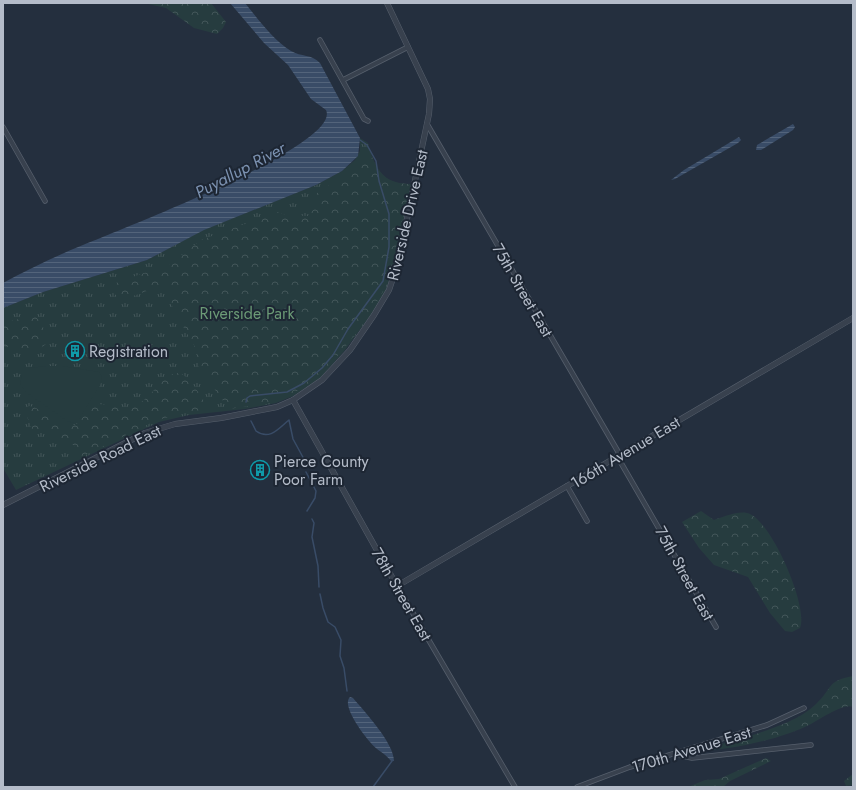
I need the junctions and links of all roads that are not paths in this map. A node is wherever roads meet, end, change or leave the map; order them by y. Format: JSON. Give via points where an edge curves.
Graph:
{"nodes":[{"id":1,"x":387,"y":3,"type":"edge"},
{"id":2,"x":320,"y":40,"type":"dead end"},
{"id":3,"x":408,"y":47,"type":"junction"},
{"id":4,"x":343,"y":80,"type":"junction"},
{"id":5,"x":368,"y":121,"type":"dead end"},
{"id":6,"x":427,"y":124,"type":"junction"},
{"id":7,"x":3,"y":127,"type":"edge"},
{"id":8,"x":45,"y":201,"type":"dead end"},
{"id":9,"x":853,"y":318,"type":"edge"},
{"id":10,"x":293,"y":400,"type":"junction"},
{"id":11,"x":619,"y":455,"type":"junction"},
{"id":12,"x":567,"y":486,"type":"junction"},
{"id":13,"x":3,"y":505,"type":"edge"},
{"id":14,"x":587,"y":521,"type":"dead end"},
{"id":15,"x":397,"y":586,"type":"junction"},
{"id":16,"x":716,"y":627,"type":"dead end"},
{"id":17,"x":804,"y":708,"type":"dead end"},
{"id":18,"x":811,"y":745,"type":"dead end"},
{"id":19,"x":673,"y":753,"type":"junction"},
{"id":20,"x":515,"y":787,"type":"edge"},
{"id":21,"x":577,"y":787,"type":"edge"}],
"edges":[{"from":1,"to":3,"type":"street","name":"Riverside Drive East"},
{"from":2,"to":4,"type":"street"},
{"from":3,"to":4,"type":"street"},
{"from":3,"to":6,"type":"street","name":"Riverside Drive East","via":[[430,94]]},
{"from":4,"to":5,"type":"street","via":[[364,119]]},
{"from":6,"to":10,"type":"street","name":"Riverside Drive East","via":[[397,266],[389,290],[336,367]]},
{"from":6,"to":11,"type":"street","name":"75th Street East"},
{"from":7,"to":8,"type":"street"},
{"from":9,"to":11,"type":"street","name":"166th Avenue East"},
{"from":10,"to":13,"type":"street","name":"Riverside Road East","via":[[277,407],[244,414],[162,426],[124,442]]},
{"from":10,"to":15,"type":"street","name":"78th Street East"},
{"from":11,"to":12,"type":"street","name":"166th Avenue East"},
{"from":11,"to":16,"type":"street","name":"75th Street East"},
{"from":12,"to":14,"type":"street"},
{"from":12,"to":15,"type":"street","name":"166th Avenue East"},
{"from":15,"to":20,"type":"street","name":"78th Street East"},
{"from":17,"to":19,"type":"street","name":"170th Avenue East","via":[[767,725]]},
{"from":18,"to":19,"type":"street","via":[[692,758]]},
{"from":19,"to":21,"type":"street","name":"170th Avenue East"}]}
